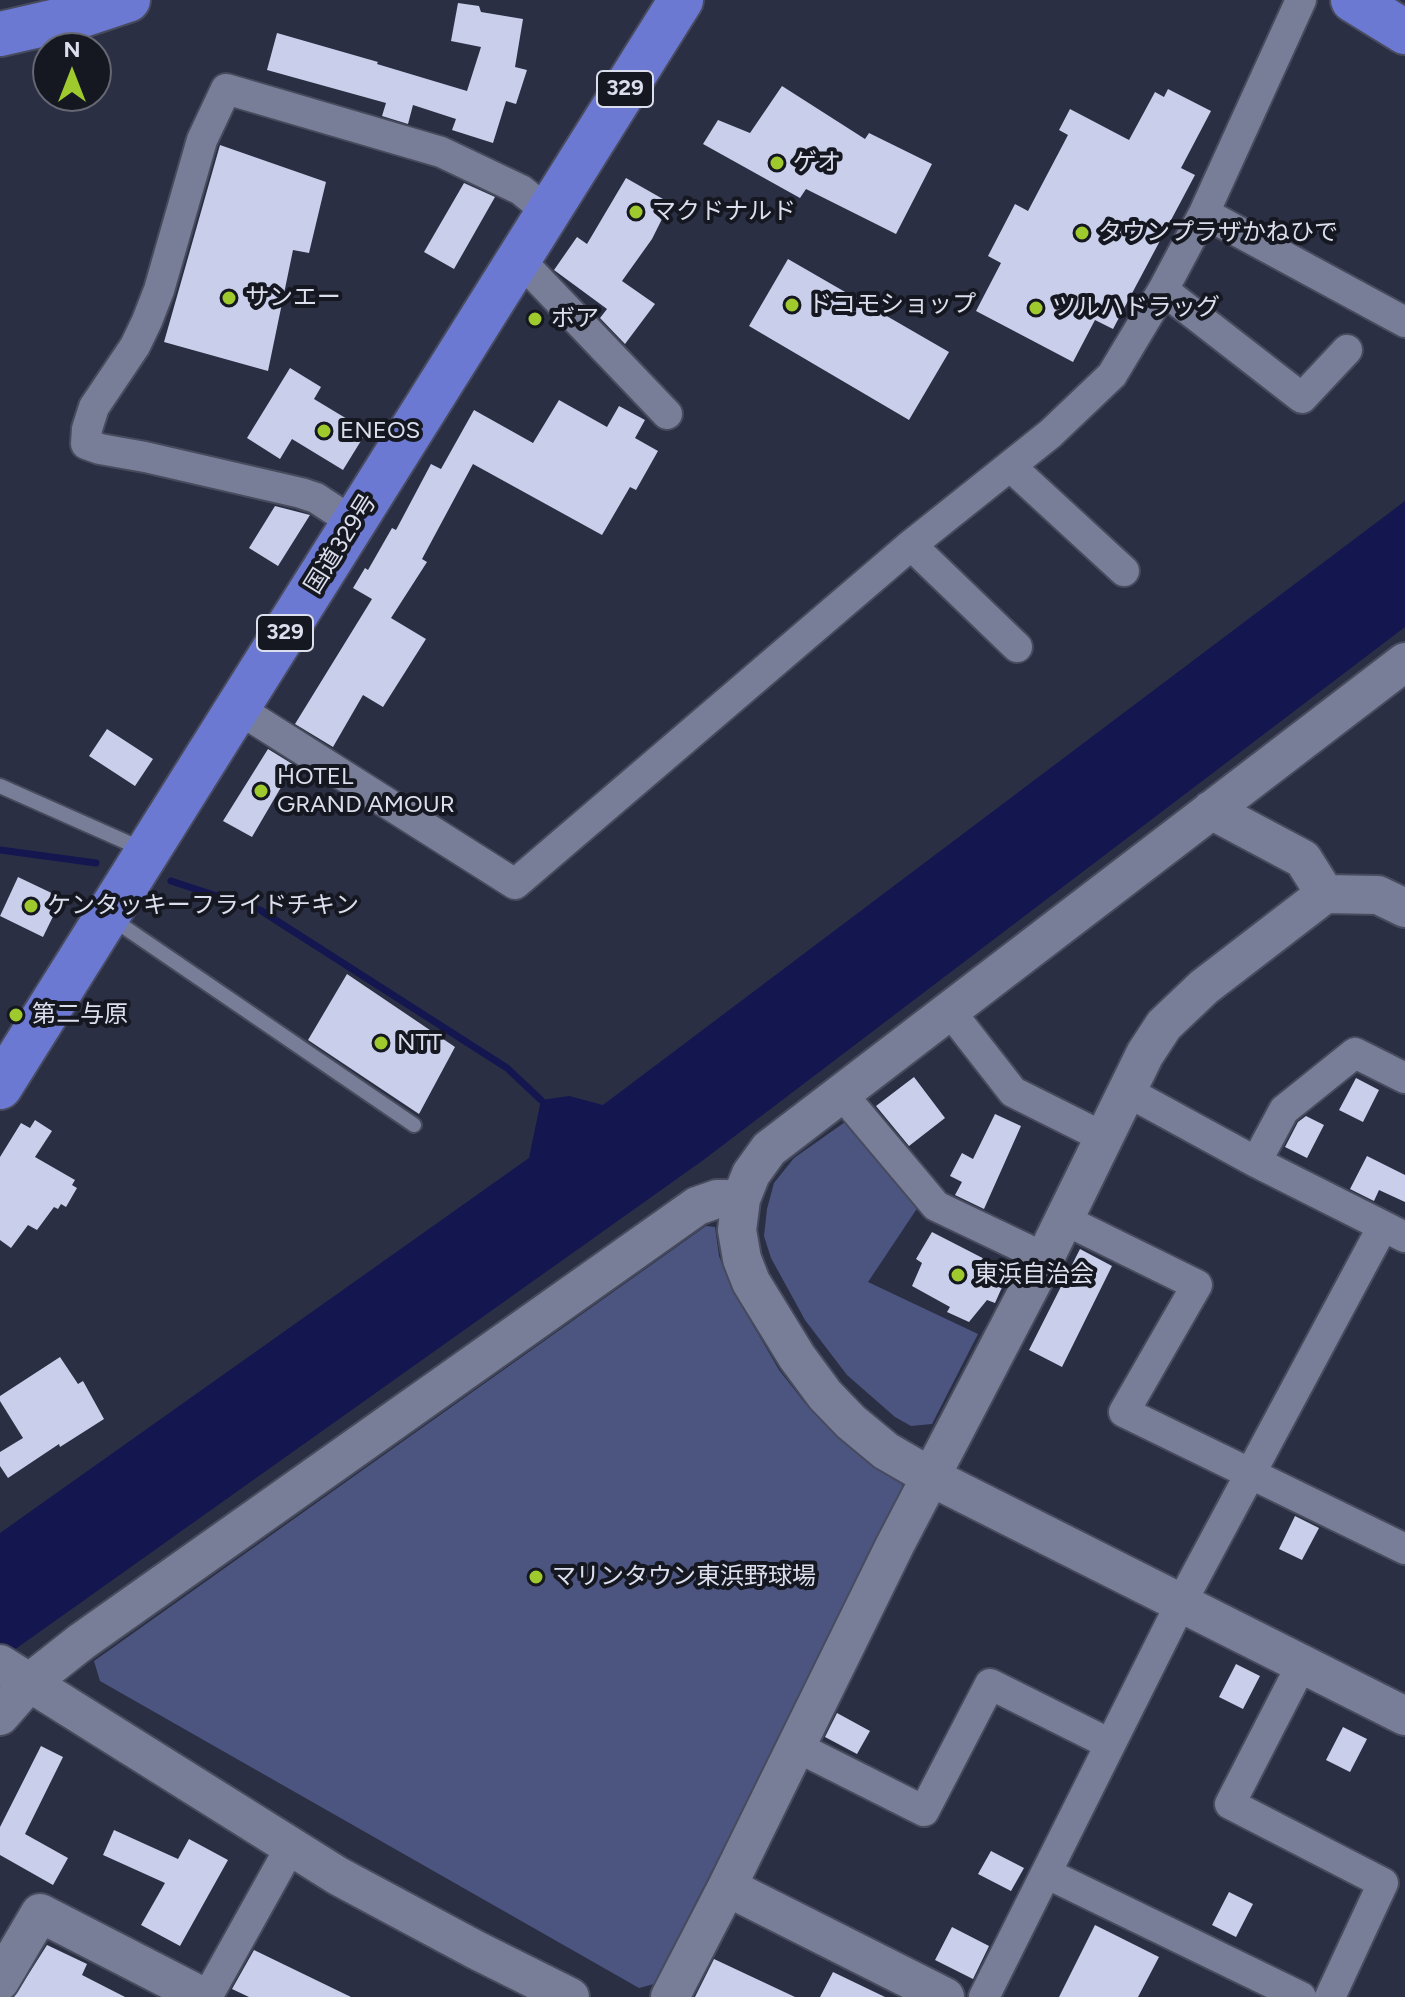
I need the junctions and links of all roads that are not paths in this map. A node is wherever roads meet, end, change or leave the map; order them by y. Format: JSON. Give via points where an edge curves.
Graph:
{"nodes":[{"id":1,"x":128,"y":0,"type":"edge"},
{"id":2,"x":681,"y":0,"type":"edge"},
{"id":3,"x":1301,"y":0,"type":"edge"},
{"id":4,"x":1353,"y":0,"type":"edge"},
{"id":5,"x":1405,"y":32,"type":"edge"},
{"id":6,"x":0,"y":34,"type":"edge"},
{"id":7,"x":548,"y":212,"type":"junction"},
{"id":8,"x":1204,"y":213,"type":"junction"},
{"id":9,"x":519,"y":259,"type":"junction"},
{"id":10,"x":1163,"y":290,"type":"junction"},
{"id":11,"x":1405,"y":322,"type":"edge"},
{"id":12,"x":1347,"y":350,"type":"dead end"},
{"id":13,"x":667,"y":414,"type":"dead end"},
{"id":14,"x":1010,"y":466,"type":"junction"},
{"id":15,"x":354,"y":523,"type":"junction"},
{"id":16,"x":911,"y":545,"type":"junction"},
{"id":17,"x":1124,"y":571,"type":"dead end"},
{"id":18,"x":1017,"y":647,"type":"dead end"},
{"id":19,"x":1405,"y":662,"type":"edge"},
{"id":20,"x":237,"y":708,"type":"junction"},
{"id":21,"x":0,"y":786,"type":"edge"},
{"id":22,"x":1211,"y":810,"type":"junction"},
{"id":23,"x":147,"y":851,"type":"junction"},
{"id":24,"x":1325,"y":894,"type":"junction"},
{"id":25,"x":1405,"y":908,"type":"edge"},
{"id":26,"x":107,"y":915,"type":"junction"},
{"id":27,"x":949,"y":1010,"type":"junction"},
{"id":28,"x":1405,"y":1078,"type":"edge"},
{"id":29,"x":0,"y":1087,"type":"edge"},
{"id":30,"x":1128,"y":1092,"type":"junction"},
{"id":31,"x":841,"y":1093,"type":"junction"},
{"id":32,"x":414,"y":1125,"type":"dead end"},
{"id":33,"x":1105,"y":1138,"type":"junction"},
{"id":34,"x":1256,"y":1162,"type":"junction"},
{"id":35,"x":741,"y":1199,"type":"junction"},
{"id":36,"x":1065,"y":1220,"type":"junction"},
{"id":37,"x":1394,"y":1231,"type":"edge"},
{"id":38,"x":1045,"y":1258,"type":"junction"},
{"id":39,"x":1250,"y":1474,"type":"junction"},
{"id":40,"x":931,"y":1477,"type":"junction"},
{"id":41,"x":1405,"y":1549,"type":"edge"},
{"id":42,"x":1181,"y":1603,"type":"junction"},
{"id":43,"x":1302,"y":1664,"type":"junction"},
{"id":44,"x":15,"y":1673,"type":"edge"},
{"id":45,"x":0,"y":1716,"type":"edge"},
{"id":46,"x":1405,"y":1716,"type":"edge"},
{"id":47,"x":1110,"y":1744,"type":"junction"},
{"id":48,"x":795,"y":1746,"type":"junction"},
{"id":49,"x":290,"y":1848,"type":"junction"},
{"id":50,"x":1048,"y":1874,"type":"junction"},
{"id":51,"x":727,"y":1887,"type":"junction"},
{"id":52,"x":0,"y":1981,"type":"edge"},
{"id":53,"x":205,"y":1997,"type":"edge"},
{"id":54,"x":570,"y":1997,"type":"edge"},
{"id":55,"x":670,"y":1997,"type":"edge"},
{"id":56,"x":945,"y":1997,"type":"edge"},
{"id":57,"x":984,"y":1997,"type":"edge"},
{"id":58,"x":1301,"y":1997,"type":"edge"},
{"id":59,"x":1330,"y":1997,"type":"edge"}],
"edges":[{"from":1,"to":6,"type":"highway"},
{"from":2,"to":7,"type":"highway","name":"国道329号","number":"329"},
{"from":3,"to":8,"type":"street"},
{"from":4,"to":5,"type":"highway"},
{"from":7,"to":9,"type":"highway","name":"国道329号","number":"329"},
{"from":7,"to":15,"type":"street","via":[[521,190],[441,152],[226,89],[202,140],[147,321],[94,407],[86,444],[301,493]]},
{"from":8,"to":10,"type":"street"},
{"from":8,"to":11,"type":"street"},
{"from":9,"to":13,"type":"street"},
{"from":9,"to":15,"type":"highway","name":"国道329号","number":"329"},
{"from":10,"to":12,"type":"street","via":[[1302,398]]},
{"from":10,"to":14,"type":"street","via":[[1112,375]]},
{"from":14,"to":16,"type":"street"},
{"from":14,"to":17,"type":"street"},
{"from":15,"to":20,"type":"highway","name":"国道329号","number":"329"},
{"from":16,"to":18,"type":"street"},
{"from":16,"to":20,"type":"street","via":[[515,884]]},
{"from":19,"to":22,"type":"street"},
{"from":20,"to":23,"type":"highway","name":"国道329号","number":"329"},
{"from":21,"to":23,"type":"lane"},
{"from":22,"to":24,"type":"street","via":[[1303,859]]},
{"from":22,"to":27,"type":"street"},
{"from":23,"to":26,"type":"highway","name":"国道329号","number":"329"},
{"from":24,"to":25,"type":"street","via":[[1378,895]]},
{"from":24,"to":30,"type":"street","via":[[1184,1003],[1145,1054]]},
{"from":26,"to":29,"type":"highway","name":"国道329号","number":"329"},
{"from":26,"to":32,"type":"lane"},
{"from":27,"to":31,"type":"street"},
{"from":27,"to":33,"type":"street","via":[[1013,1092]]},
{"from":28,"to":34,"type":"street","via":[[1355,1053],[1284,1110]]},
{"from":30,"to":33,"type":"street"},
{"from":30,"to":34,"type":"street"},
{"from":31,"to":35,"type":"street","via":[[769,1149]]},
{"from":31,"to":38,"type":"street","via":[[936,1206]]},
{"from":33,"to":36,"type":"street"},
{"from":34,"to":37,"type":"street"},
{"from":35,"to":40,"type":"street","via":[[737,1230],[742,1259],[797,1357],[851,1422],[886,1451]]},
{"from":35,"to":44,"type":"street","via":[[697,1206],[81,1642]]},
{"from":36,"to":38,"type":"street"},
{"from":36,"to":39,"type":"street","via":[[1197,1285],[1124,1412]]},
{"from":37,"to":39,"type":"street"},
{"from":38,"to":40,"type":"street"},
{"from":39,"to":41,"type":"street"},
{"from":39,"to":42,"type":"street"},
{"from":40,"to":42,"type":"street"},
{"from":40,"to":48,"type":"street"},
{"from":42,"to":43,"type":"street"},
{"from":42,"to":47,"type":"street"},
{"from":43,"to":46,"type":"street"},
{"from":43,"to":59,"type":"street","via":[[1230,1804],[1383,1883]]},
{"from":44,"to":45,"type":"street"},
{"from":44,"to":49,"type":"street"},
{"from":47,"to":48,"type":"street","via":[[990,1684],[924,1811]]},
{"from":47,"to":50,"type":"street"},
{"from":48,"to":51,"type":"street"},
{"from":49,"to":53,"type":"street"},
{"from":49,"to":54,"type":"street"},
{"from":50,"to":57,"type":"street"},
{"from":50,"to":58,"type":"street"},
{"from":51,"to":55,"type":"street"},
{"from":51,"to":56,"type":"street"},
{"from":52,"to":53,"type":"street","via":[[40,1913]]}]}
